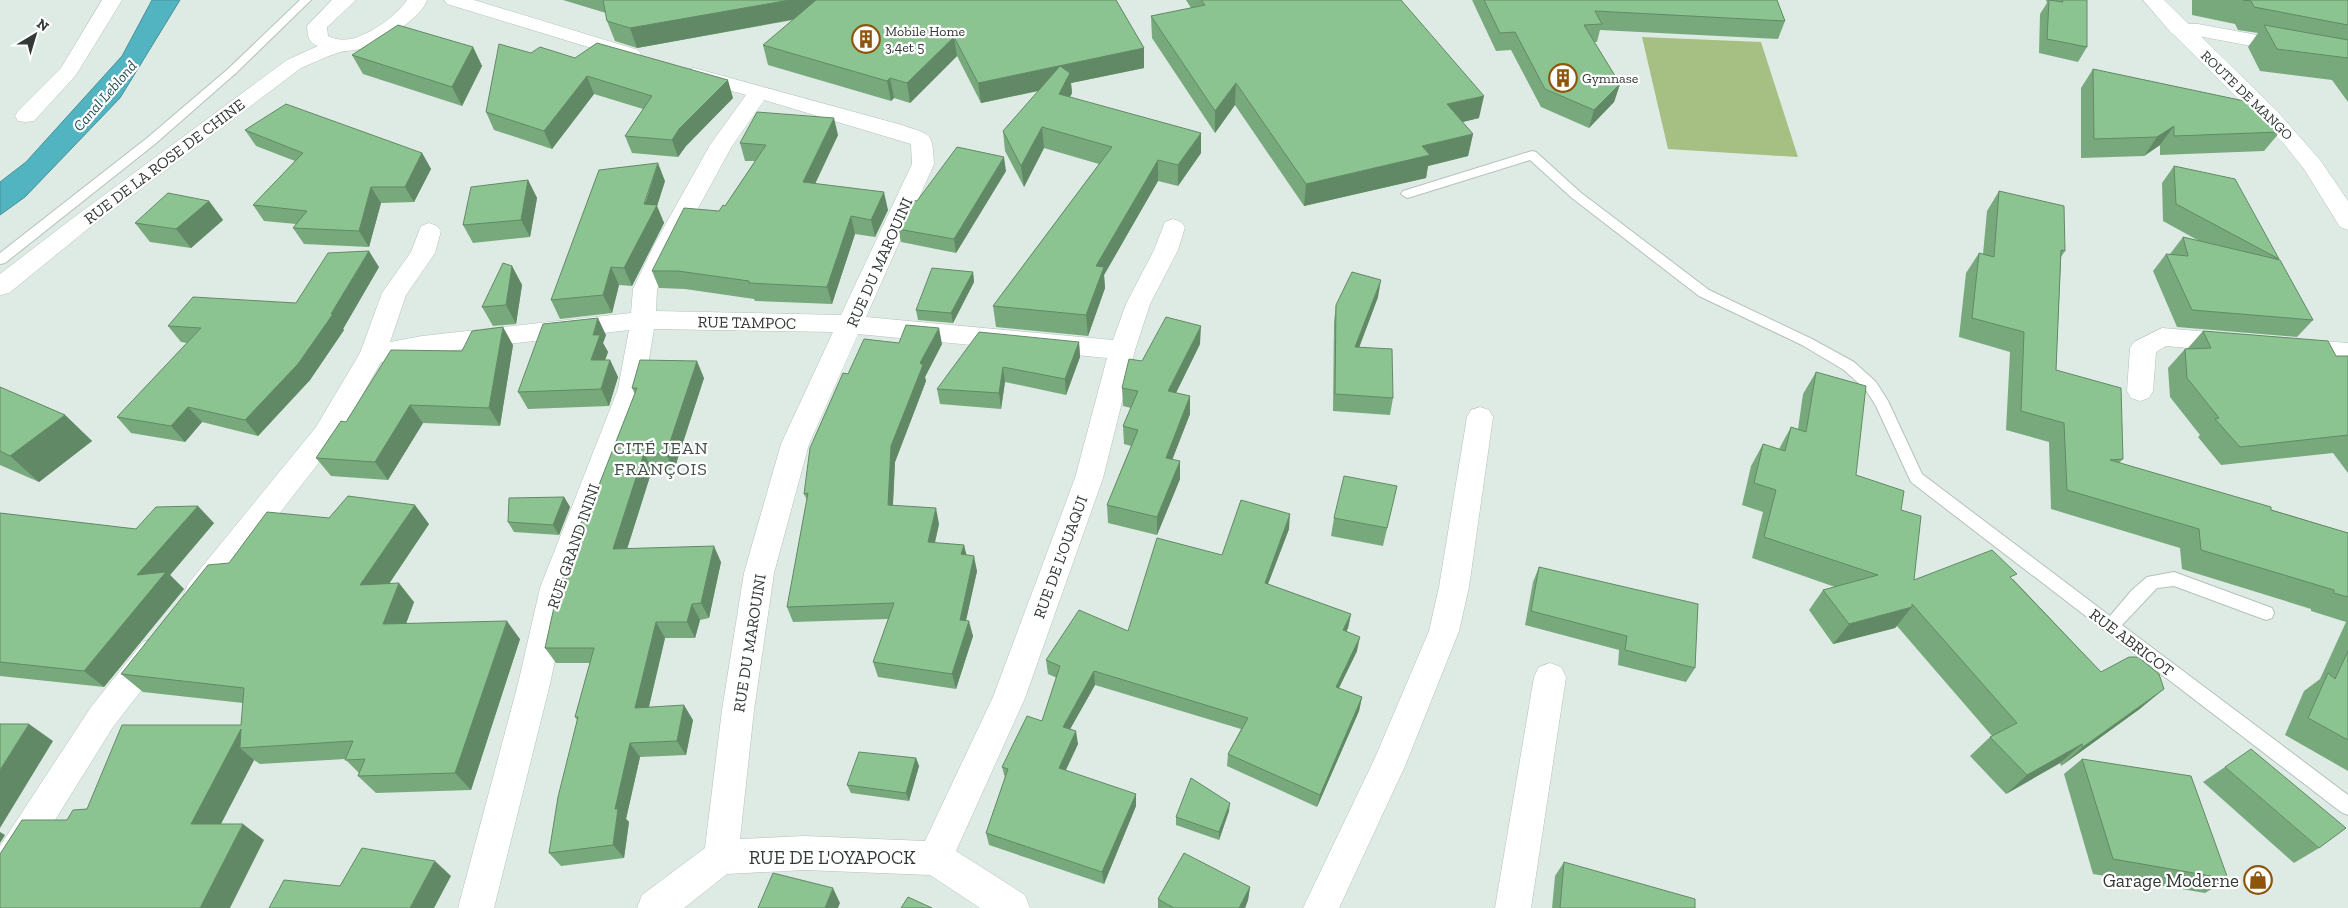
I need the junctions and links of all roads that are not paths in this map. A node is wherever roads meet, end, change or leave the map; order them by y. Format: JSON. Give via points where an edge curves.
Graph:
{"nodes":[{"id":1,"x":112,"y":0,"type":"edge"},
{"id":2,"x":306,"y":0,"type":"edge"},
{"id":3,"x":346,"y":0,"type":"edge"},
{"id":4,"x":417,"y":0,"type":"edge"},
{"id":5,"x":454,"y":0,"type":"edge"},
{"id":6,"x":2153,"y":0,"type":"edge"},
{"id":7,"x":2179,"y":30,"type":"junction"},
{"id":8,"x":336,"y":46,"type":"junction"},
{"id":9,"x":2348,"y":58,"type":"edge"},
{"id":10,"x":758,"y":93,"type":"junction"},
{"id":11,"x":26,"y":116,"type":"dead end"},
{"id":12,"x":1407,"y":194,"type":"dead end"},
{"id":13,"x":2348,"y":222,"type":"edge"},
{"id":14,"x":429,"y":231,"type":"dead end"},
{"id":15,"x":1169,"y":238,"type":"dead end"},
{"id":16,"x":0,"y":260,"type":"edge"},
{"id":17,"x":0,"y":287,"type":"edge"},
{"id":18,"x":642,"y":320,"type":"junction"},
{"id":19,"x":851,"y":324,"type":"junction"},
{"id":20,"x":1122,"y":350,"type":"junction"},
{"id":21,"x":2348,"y":352,"type":"edge"},
{"id":22,"x":373,"y":354,"type":"junction"},
{"id":23,"x":2140,"y":391,"type":"dead end"},
{"id":24,"x":1480,"y":417,"type":"dead end"},
{"id":25,"x":186,"y":610,"type":"edge"},
{"id":26,"x":2266,"y":613,"type":"dead end"},
{"id":27,"x":2112,"y":626,"type":"junction"},
{"id":28,"x":168,"y":633,"type":"edge"},
{"id":29,"x":1550,"y":677,"type":"dead end"},
{"id":30,"x":2348,"y":806,"type":"edge"},
{"id":31,"x":721,"y":857,"type":"junction"},
{"id":32,"x":935,"y":858,"type":"junction"},
{"id":33,"x":0,"y":877,"type":"edge"},
{"id":34,"x":476,"y":908,"type":"edge"},
{"id":35,"x":655,"y":908,"type":"edge"},
{"id":36,"x":1012,"y":908,"type":"edge"},
{"id":37,"x":1321,"y":908,"type":"edge"},
{"id":38,"x":1513,"y":908,"type":"edge"}],
"edges":[{"from":1,"to":11,"type":"street","via":[[69,71]]},
{"from":2,"to":16,"type":"lane","via":[[232,71],[158,134]]},
{"from":3,"to":8,"type":"street","via":[[317,26],[318,39]]},
{"from":4,"to":8,"type":"street","name":"RUE DE LA ROSE DE CHINE","via":[[385,31],[363,42]]},
{"from":5,"to":10,"type":"street","name":"RUE DU MAROUINI"},
{"from":6,"to":7,"type":"street","name":"ROUTE DE MANGO"},
{"from":7,"to":9,"type":"street","via":[[2198,30]]},
{"from":7,"to":13,"type":"street","name":"ROUTE DE MANGO","via":[[2272,116],[2314,164]]},
{"from":8,"to":17,"type":"street","name":"RUE DE LA ROSE DE CHINE","via":[[294,64]]},
{"from":10,"to":18,"type":"street","name":"RUE GRAND ININI","via":[[721,145],[666,245],[645,289]]},
{"from":10,"to":19,"type":"street","name":"RUE DU MAROUINI","via":[[922,140],[923,164]]},
{"from":12,"to":27,"type":"lane","name":"RUE ABRICOT","via":[[1532,155],[1576,195],[1704,293],[1849,366],[1871,386],[1916,478]]},
{"from":14,"to":22,"type":"street","via":[[423,253],[394,294]]},
{"from":15,"to":20,"type":"street","name":"RUE DE L'OUAQUI","via":[[1138,304]]},
{"from":18,"to":19,"type":"street","name":"RUE TAMPOC"},
{"from":18,"to":22,"type":"street","name":"RUE TAMPOC","via":[[422,345]]},
{"from":18,"to":34,"type":"street","name":"RUE GRAND ININI","via":[[631,389],[555,588]]},
{"from":19,"to":20,"type":"street","name":"RUE TAMPOC"},
{"from":19,"to":31,"type":"street","name":"RUE DU MAROUINI","via":[[795,444],[759,573],[738,710]]},
{"from":20,"to":32,"type":"street","name":"RUE DE L'OUAQUI","via":[[1089,478],[1023,661]]},
{"from":21,"to":23,"type":"street","via":[[2162,337],[2143,348]]},
{"from":22,"to":25,"type":"street","via":[[326,434]]},
{"from":24,"to":37,"type":"street","via":[[1454,587],[1444,630],[1388,766]]},
{"from":26,"to":27,"type":"lane","via":[[2174,579],[2153,582]]},
{"from":27,"to":30,"type":"lane","name":"RUE ABRICOT"},
{"from":28,"to":33,"type":"street","via":[[102,717]]},
{"from":29,"to":38,"type":"street"},
{"from":31,"to":32,"type":"street","name":"RUE DE L'OYAPOCK","via":[[804,853]]},
{"from":31,"to":35,"type":"street"},
{"from":32,"to":36,"type":"street","name":"RUE DE L'OYAPOCK"}]}
